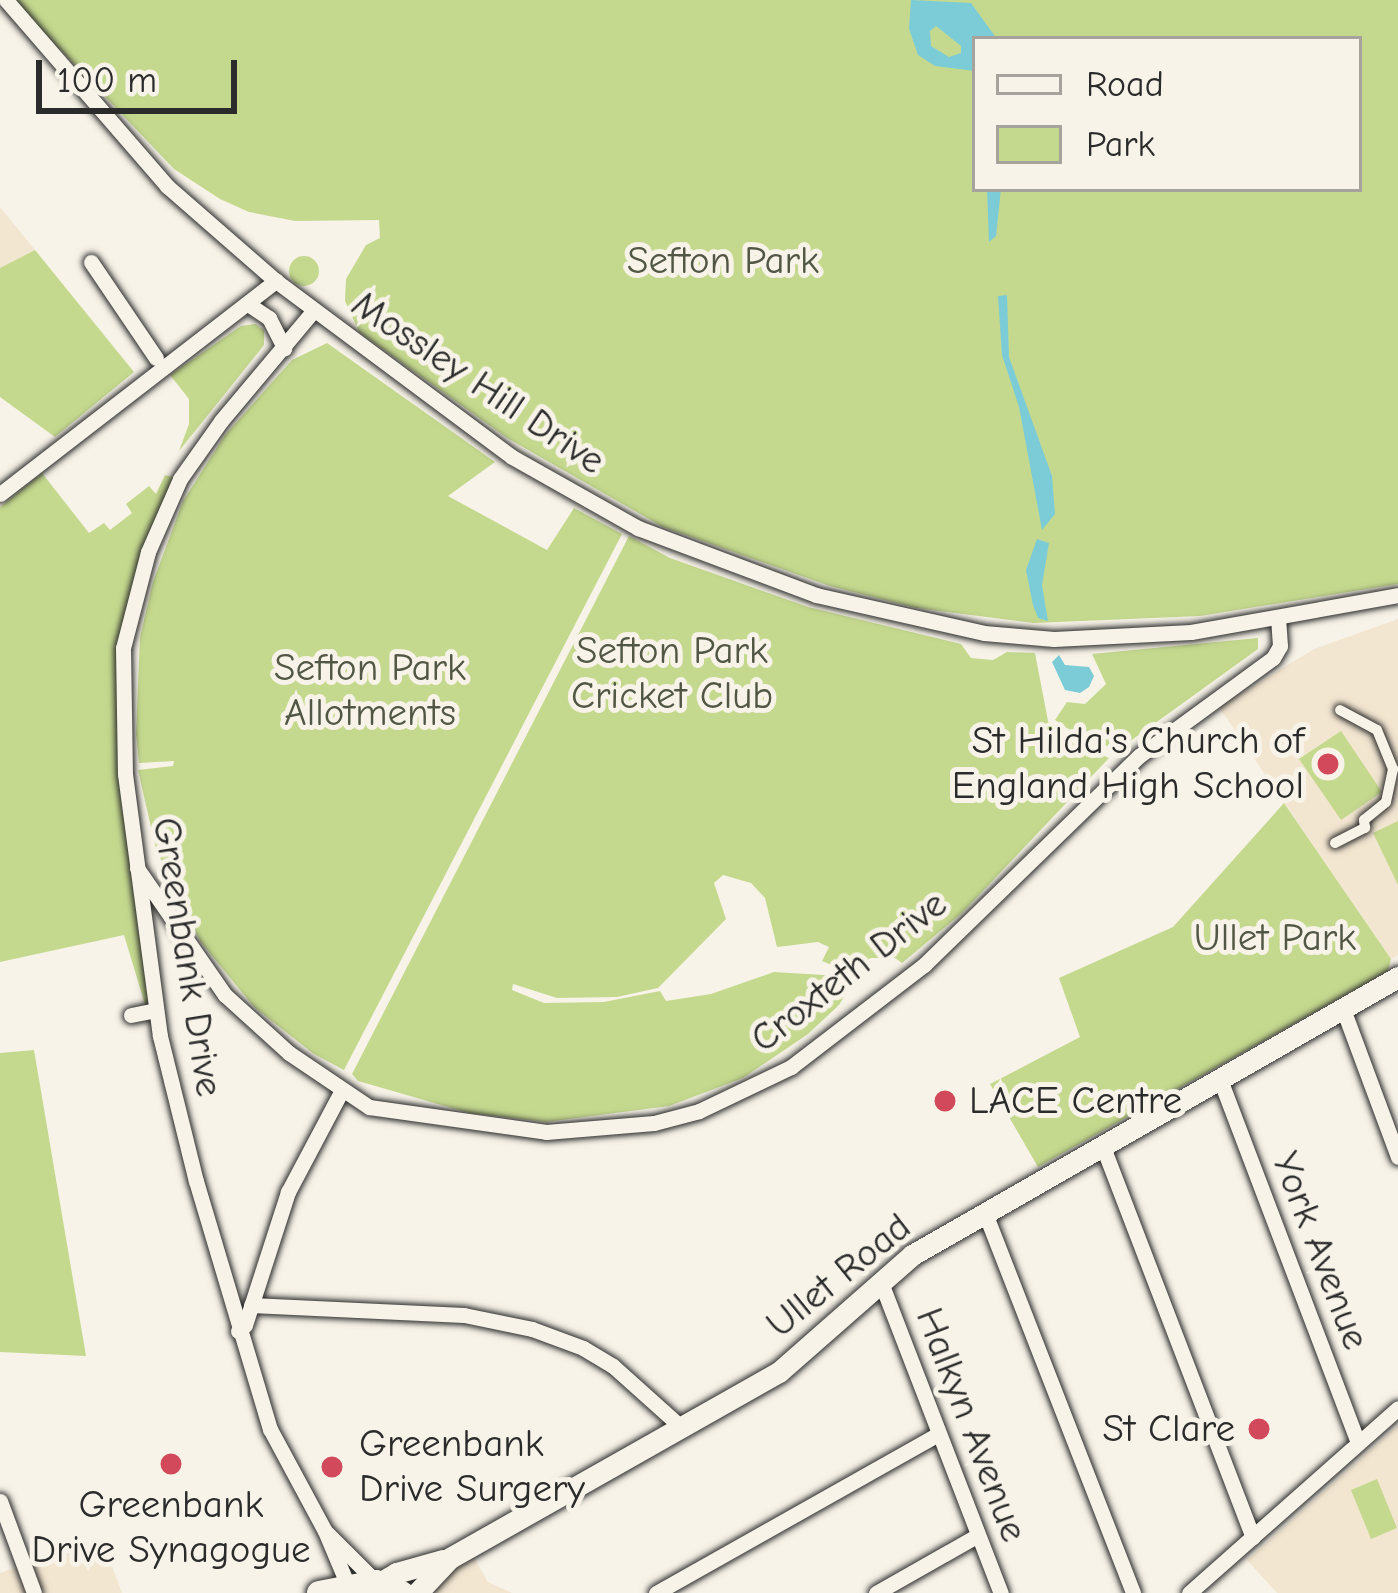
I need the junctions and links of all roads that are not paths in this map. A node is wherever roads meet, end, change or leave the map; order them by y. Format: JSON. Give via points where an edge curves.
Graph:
{"nodes":[{"id":1,"x":6,"y":0,"type":"edge"},
{"id":2,"x":91,"y":262,"type":"dead end"},
{"id":3,"x":276,"y":281,"type":"junction"},
{"id":4,"x":250,"y":306,"type":"junction"},
{"id":5,"x":314,"y":310,"type":"junction"},
{"id":6,"x":284,"y":348,"type":"junction"},
{"id":7,"x":156,"y":358,"type":"dead end"},
{"id":8,"x":0,"y":494,"type":"edge"},
{"id":9,"x":1398,"y":596,"type":"edge"},
{"id":10,"x":1278,"y":618,"type":"junction"},
{"id":11,"x":1340,"y":710,"type":"dead end"},
{"id":12,"x":1335,"y":843,"type":"dead end"},
{"id":13,"x":137,"y":868,"type":"junction"},
{"id":14,"x":1398,"y":977,"type":"edge"},
{"id":15,"x":156,"y":1010,"type":"junction"},
{"id":16,"x":1342,"y":1010,"type":"junction"},
{"id":17,"x":131,"y":1015,"type":"dead end"},
{"id":18,"x":1221,"y":1082,"type":"junction"},
{"id":19,"x":342,"y":1090,"type":"junction"},
{"id":20,"x":1103,"y":1147,"type":"junction"},
{"id":21,"x":1398,"y":1157,"type":"edge"},
{"id":22,"x":985,"y":1213,"type":"junction"},
{"id":23,"x":880,"y":1280,"type":"junction"},
{"id":24,"x":250,"y":1306,"type":"junction"},
{"id":25,"x":238,"y":1331,"type":"junction"},
{"id":26,"x":1398,"y":1408,"type":"edge"},
{"id":27,"x":681,"y":1426,"type":"junction"},
{"id":28,"x":938,"y":1434,"type":"junction"},
{"id":29,"x":1358,"y":1443,"type":"junction"},
{"id":30,"x":0,"y":1501,"type":"edge"},
{"id":31,"x":325,"y":1531,"type":"junction"},
{"id":32,"x":978,"y":1535,"type":"junction"},
{"id":33,"x":1253,"y":1537,"type":"junction"},
{"id":34,"x":450,"y":1558,"type":"junction"},
{"id":35,"x":359,"y":1588,"type":"edge"},
{"id":36,"x":34,"y":1593,"type":"edge"},
{"id":37,"x":319,"y":1593,"type":"edge"},
{"id":38,"x":402,"y":1593,"type":"edge"},
{"id":39,"x":417,"y":1593,"type":"edge"},
{"id":40,"x":656,"y":1593,"type":"edge"},
{"id":41,"x":876,"y":1593,"type":"edge"},
{"id":42,"x":1001,"y":1593,"type":"edge"},
{"id":43,"x":1133,"y":1593,"type":"edge"},
{"id":44,"x":1189,"y":1593,"type":"edge"}],
"edges":[{"from":1,"to":3,"type":"street","name":"Mossley Hill Drive","via":[[167,186]]},
{"from":2,"to":7,"type":"street"},
{"from":3,"to":4,"type":"street"},
{"from":3,"to":5,"type":"street","name":"Mossley Hill Drive"},
{"from":4,"to":6,"type":"street","via":[[269,318]]},
{"from":4,"to":8,"type":"street"},
{"from":5,"to":6,"type":"street","name":"Greenbank Drive"},
{"from":5,"to":10,"type":"street","name":"Mossley Hill Drive","via":[[512,457],[638,528],[817,595],[984,633],[1054,639]]},
{"from":6,"to":13,"type":"street","name":"Greenbank Drive","via":[[180,479],[148,552],[123,648],[124,774]]},
{"from":9,"to":10,"type":"street","name":"Mossley Hill Drive"},
{"from":10,"to":19,"type":"street","name":"Croxteth Drive","via":[[1273,658],[1139,756],[924,965],[805,1057],[741,1094],[654,1123],[580,1133],[449,1122],[370,1107]]},
{"from":11,"to":12,"type":"street","via":[[1377,730],[1394,769],[1386,802],[1365,828]]},
{"from":13,"to":15,"type":"street","name":"Greenbank Drive"},
{"from":13,"to":19,"type":"street","name":"Croxteth Drive","via":[[225,995]]},
{"from":14,"to":16,"type":"main road","name":"Ullet Road"},
{"from":15,"to":17,"type":"street"},
{"from":15,"to":25,"type":"street","name":"Greenbank Drive"},
{"from":16,"to":18,"type":"main road","name":"Ullet Road"},
{"from":16,"to":21,"type":"street"},
{"from":18,"to":20,"type":"main road","name":"Ullet Road"},
{"from":18,"to":29,"type":"street","name":"York Avenue"},
{"from":19,"to":24,"type":"street","via":[[288,1192]]},
{"from":20,"to":22,"type":"main road","name":"Ullet Road"},
{"from":20,"to":33,"type":"street"},
{"from":22,"to":23,"type":"main road","name":"Ullet Road"},
{"from":22,"to":43,"type":"street"},
{"from":23,"to":27,"type":"main road","name":"Ullet Road","via":[[778,1372]]},
{"from":23,"to":28,"type":"street","name":"Halkyn Avenue"},
{"from":24,"to":25,"type":"street"},
{"from":24,"to":27,"type":"street","via":[[464,1315],[532,1329],[613,1366]]},
{"from":25,"to":31,"type":"street","name":"Greenbank Drive","via":[[269,1429]]},
{"from":26,"to":29,"type":"street"},
{"from":27,"to":34,"type":"main road","name":"Ullet Road"},
{"from":28,"to":32,"type":"street","name":"Halkyn Avenue"},
{"from":28,"to":40,"type":"street"},
{"from":29,"to":33,"type":"street"},
{"from":30,"to":36,"type":"street"},
{"from":31,"to":35,"type":"street","name":"Greenbank Drive"},
{"from":31,"to":35,"type":"street"},
{"from":32,"to":41,"type":"street"},
{"from":32,"to":42,"type":"street","name":"Halkyn Avenue"},
{"from":33,"to":44,"type":"street"},
{"from":34,"to":35,"type":"main road","name":"Ullet Road"},
{"from":34,"to":39,"type":"main road","name":"Ullet Road"},
{"from":35,"to":37,"type":"highway"},
{"from":35,"to":38,"type":"highway"}]}
